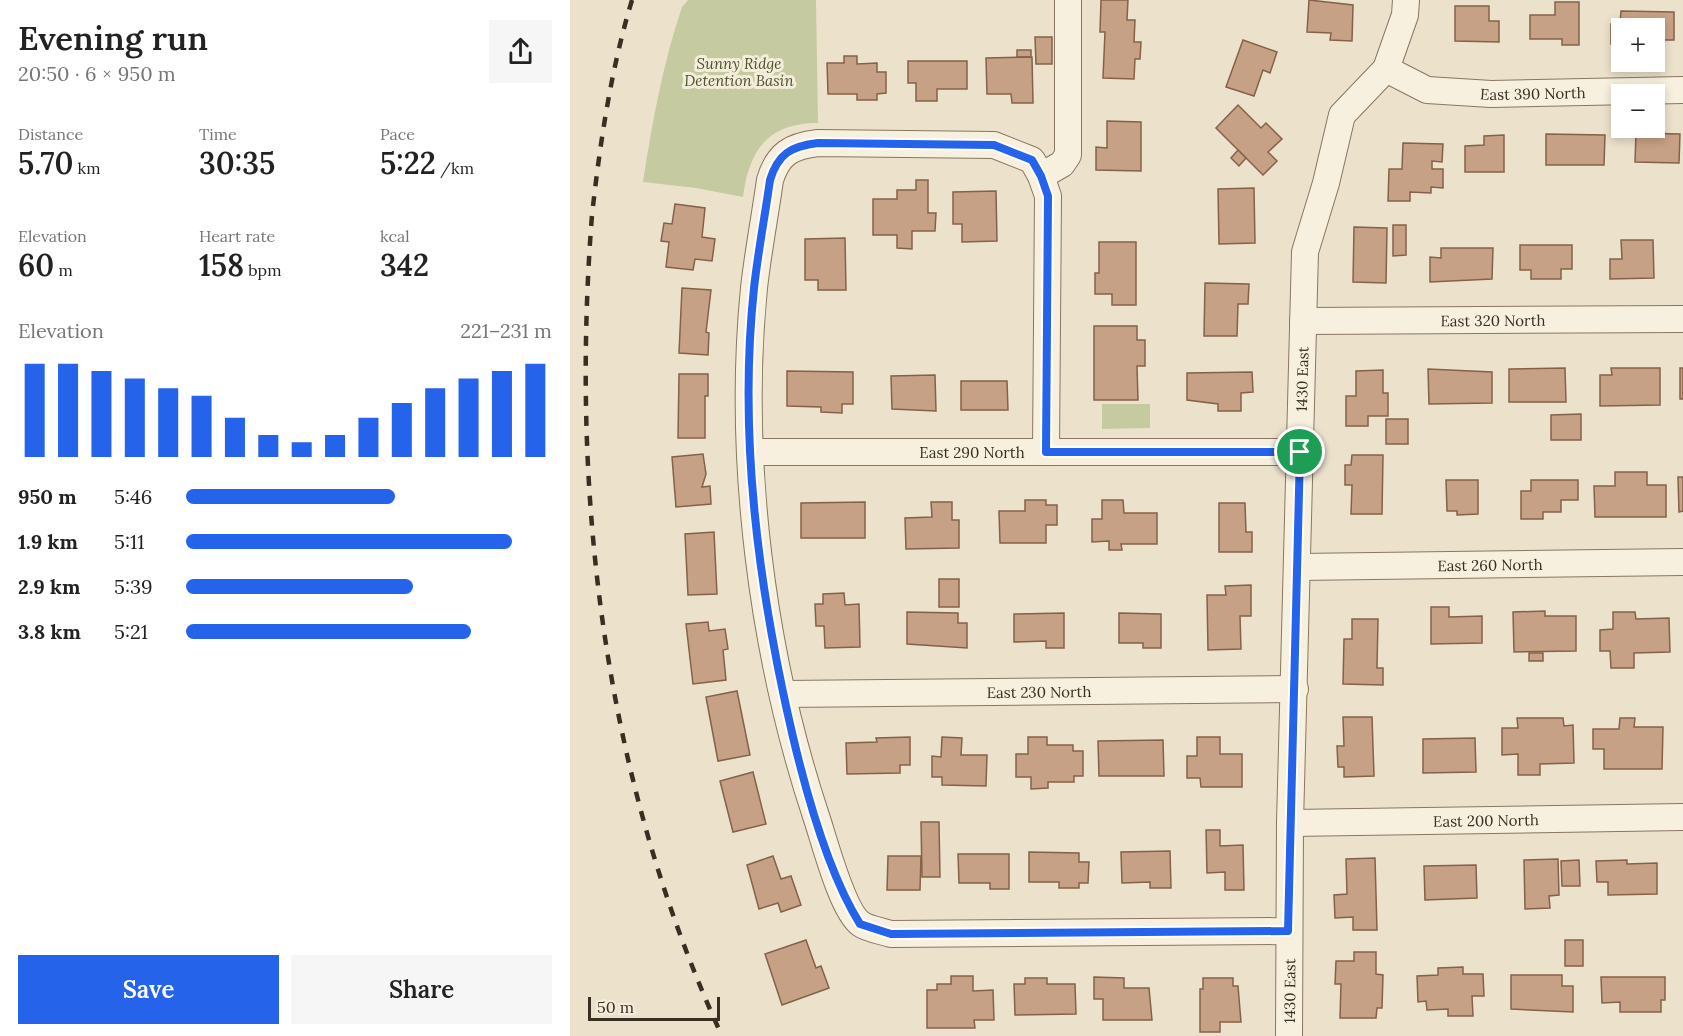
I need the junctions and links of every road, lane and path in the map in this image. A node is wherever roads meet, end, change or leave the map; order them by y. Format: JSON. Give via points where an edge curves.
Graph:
{"nodes":[{"id":1,"x":1068,"y":0,"type":"edge"},
{"id":2,"x":1406,"y":0,"type":"edge"},
{"id":3,"x":1386,"y":69,"type":"junction"},
{"id":4,"x":1683,"y":90,"type":"edge"},
{"id":5,"x":1036,"y":168,"type":"junction"},
{"id":6,"x":1683,"y":319,"type":"edge"},
{"id":7,"x":1303,"y":321,"type":"junction"},
{"id":8,"x":752,"y":452,"type":"junction"},
{"id":9,"x":1046,"y":452,"type":"junction"},
{"id":10,"x":1300,"y":452,"type":"junction"},
{"id":11,"x":1683,"y":562,"type":"edge"},
{"id":12,"x":1298,"y":567,"type":"junction"},
{"id":13,"x":1295,"y":689,"type":"junction"},
{"id":14,"x":783,"y":694,"type":"junction"},
{"id":15,"x":1683,"y":817,"type":"edge"},
{"id":16,"x":1290,"y":823,"type":"junction"},
{"id":17,"x":1288,"y":931,"type":"junction"},
{"id":18,"x":1289,"y":1036,"type":"edge"}],
"edges":[{"from":1,"to":5,"type":"street","via":[[1068,155],[1062,164]]},
{"from":2,"to":3,"type":"street","name":"1430 East","via":[[1405,15]]},
{"from":3,"to":4,"type":"street","name":"East 390 North","via":[[1427,90],[1491,94]]},
{"from":3,"to":7,"type":"street","name":"1430 East","via":[[1342,115],[1305,252]]},
{"from":5,"to":8,"type":"street","via":[[994,145],[818,143],[799,145],[783,153],[770,180],[754,289]]},
{"from":5,"to":9,"type":"street","via":[[1048,196]]},
{"from":6,"to":7,"type":"street","name":"East 320 North"},
{"from":7,"to":10,"type":"street","name":"1430 East"},
{"from":8,"to":9,"type":"street","name":"East 290 North"},
{"from":8,"to":14,"type":"street","via":[[754,518]]},
{"from":9,"to":10,"type":"street","name":"East 290 North"},
{"from":10,"to":12,"type":"street","name":"1430 East"},
{"from":11,"to":12,"type":"street","name":"East 260 North"},
{"from":12,"to":13,"type":"street","name":"1430 East"},
{"from":13,"to":14,"type":"street","name":"East 230 North"},
{"from":13,"to":16,"type":"street","name":"1430 East"},
{"from":14,"to":17,"type":"street","via":[[802,774],[843,897],[860,924],[891,934]]},
{"from":15,"to":16,"type":"street","name":"East 200 North"},
{"from":16,"to":17,"type":"street","name":"1430 East"},
{"from":17,"to":18,"type":"street","name":"1430 East"}]}
